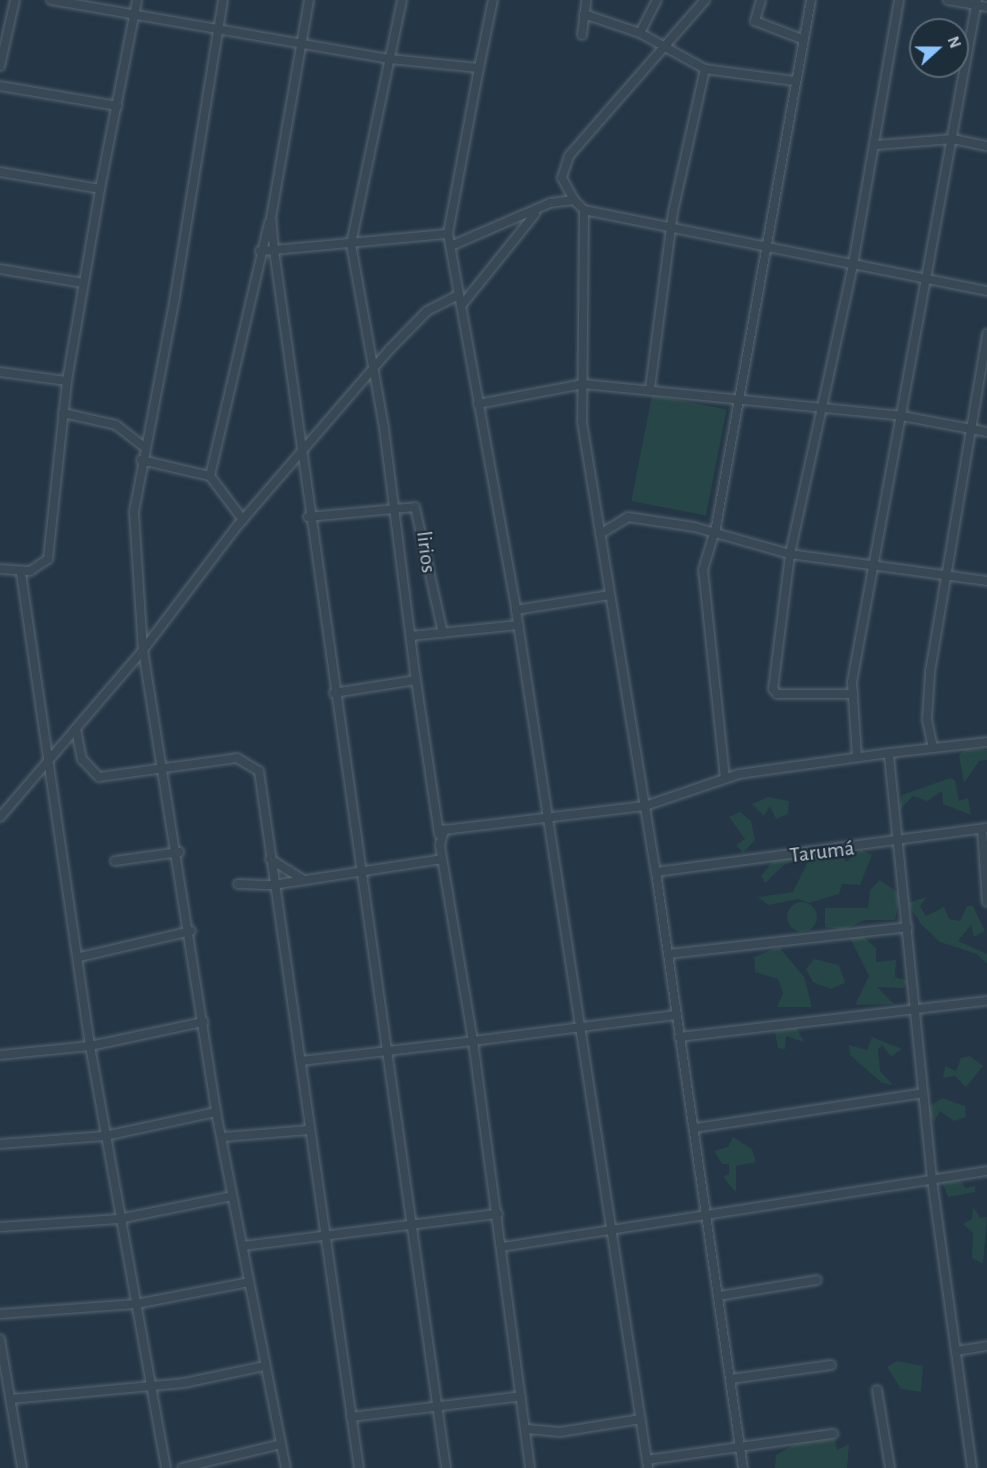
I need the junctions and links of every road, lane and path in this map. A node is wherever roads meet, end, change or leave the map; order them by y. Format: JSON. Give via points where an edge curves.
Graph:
{"nodes":[{"id":1,"x":15,"y":0,"type":"edge"},
{"id":2,"x":51,"y":0,"type":"edge"},
{"id":3,"x":137,"y":0,"type":"edge"},
{"id":4,"x":223,"y":0,"type":"edge"},
{"id":5,"x":309,"y":0,"type":"edge"},
{"id":6,"x":402,"y":0,"type":"edge"},
{"id":7,"x":493,"y":0,"type":"edge"},
{"id":8,"x":586,"y":0,"type":"edge"},
{"id":9,"x":657,"y":0,"type":"edge"},
{"id":10,"x":705,"y":0,"type":"edge"},
{"id":11,"x":762,"y":0,"type":"edge"},
{"id":12,"x":812,"y":0,"type":"edge"},
{"id":13,"x":899,"y":0,"type":"edge"},
{"id":14,"x":948,"y":0,"type":"edge"},
{"id":15,"x":976,"y":3,"type":"edge"},
{"id":16,"x":987,"y":7,"type":"edge"},
{"id":17,"x":584,"y":14,"type":"junction"},
{"id":18,"x":134,"y":15,"type":"junction"},
{"id":19,"x":216,"y":31,"type":"junction"},
{"id":20,"x":640,"y":33,"type":"junction"},
{"id":21,"x":582,"y":35,"type":"dead end"},
{"id":22,"x":802,"y":39,"type":"junction"},
{"id":23,"x":300,"y":44,"type":"junction"},
{"id":24,"x":665,"y":46,"type":"junction"},
{"id":25,"x":390,"y":59,"type":"junction"},
{"id":26,"x":0,"y":66,"type":"edge"},
{"id":27,"x":479,"y":68,"type":"junction"},
{"id":28,"x":705,"y":69,"type":"junction"},
{"id":29,"x":794,"y":81,"type":"junction"},
{"id":30,"x":0,"y":86,"type":"edge"},
{"id":31,"x":117,"y":106,"type":"junction"},
{"id":32,"x":953,"y":139,"type":"junction"},
{"id":33,"x":877,"y":145,"type":"junction"},
{"id":34,"x":987,"y":146,"type":"edge"},
{"id":35,"x":0,"y":172,"type":"edge"},
{"id":36,"x":100,"y":189,"type":"junction"},
{"id":37,"x":574,"y":200,"type":"junction"},
{"id":38,"x":584,"y":210,"type":"junction"},
{"id":39,"x":537,"y":211,"type":"junction"},
{"id":40,"x":271,"y":218,"type":"junction"},
{"id":41,"x":671,"y":229,"type":"junction"},
{"id":42,"x":448,"y":234,"type":"junction"},
{"id":43,"x":764,"y":243,"type":"junction"},
{"id":44,"x":351,"y":244,"type":"junction"},
{"id":45,"x":453,"y":245,"type":"junction"},
{"id":46,"x":274,"y":250,"type":"junction"},
{"id":47,"x":260,"y":251,"type":"junction"},
{"id":48,"x":853,"y":264,"type":"junction"},
{"id":49,"x":0,"y":269,"type":"edge"},
{"id":50,"x":925,"y":281,"type":"junction"},
{"id":51,"x":82,"y":283,"type":"junction"},
{"id":52,"x":987,"y":291,"type":"edge"},
{"id":53,"x":459,"y":295,"type":"junction"},
{"id":54,"x":461,"y":306,"type":"junction"},
{"id":55,"x":987,"y":334,"type":"edge"},
{"id":56,"x":375,"y":371,"type":"junction"},
{"id":57,"x":0,"y":372,"type":"edge"},
{"id":58,"x":67,"y":381,"type":"junction"},
{"id":59,"x":583,"y":384,"type":"junction"},
{"id":60,"x":650,"y":389,"type":"junction"},
{"id":61,"x":735,"y":401,"type":"junction"},
{"id":62,"x":478,"y":404,"type":"junction"},
{"id":63,"x":823,"y":409,"type":"junction"},
{"id":64,"x":63,"y":413,"type":"junction"},
{"id":65,"x":902,"y":416,"type":"junction"},
{"id":66,"x":970,"y":429,"type":"junction"},
{"id":67,"x":987,"y":432,"type":"edge"},
{"id":68,"x":143,"y":446,"type":"junction"},
{"id":69,"x":299,"y":458,"type":"junction"},
{"id":70,"x":141,"y":460,"type":"junction"},
{"id":71,"x":210,"y":476,"type":"junction"},
{"id":72,"x":394,"y":507,"type":"junction"},
{"id":73,"x":308,"y":517,"type":"junction"},
{"id":74,"x":243,"y":520,"type":"junction"},
{"id":75,"x":600,"y":534,"type":"junction"},
{"id":76,"x":714,"y":536,"type":"junction"},
{"id":77,"x":790,"y":554,"type":"junction"},
{"id":78,"x":875,"y":562,"type":"junction"},
{"id":79,"x":0,"y":569,"type":"edge"},
{"id":80,"x":21,"y":573,"type":"junction"},
{"id":81,"x":946,"y":574,"type":"junction"},
{"id":82,"x":987,"y":581,"type":"edge"},
{"id":83,"x":610,"y":595,"type":"junction"},
{"id":84,"x":516,"y":610,"type":"junction"},
{"id":85,"x":518,"y":625,"type":"junction"},
{"id":86,"x":443,"y":633,"type":"junction"},
{"id":87,"x":411,"y":636,"type":"junction"},
{"id":88,"x":143,"y":650,"type":"junction"},
{"id":89,"x":416,"y":680,"type":"junction"},
{"id":90,"x":334,"y":693,"type":"junction"},
{"id":91,"x":853,"y":694,"type":"junction"},
{"id":92,"x":76,"y":729,"type":"junction"},
{"id":93,"x":987,"y":742,"type":"edge"},
{"id":94,"x":933,"y":748,"type":"junction"},
{"id":95,"x":889,"y":753,"type":"junction"},
{"id":96,"x":857,"y":758,"type":"junction"},
{"id":97,"x":46,"y":764,"type":"junction"},
{"id":98,"x":162,"y":765,"type":"junction"},
{"id":99,"x":725,"y":778,"type":"junction"},
{"id":100,"x":645,"y":806,"type":"junction"},
{"id":101,"x":0,"y":817,"type":"edge"},
{"id":102,"x":547,"y":818,"type":"junction"},
{"id":103,"x":984,"y":829,"type":"edge"},
{"id":104,"x":439,"y":834,"type":"junction"},
{"id":105,"x":899,"y":843,"type":"junction"},
{"id":106,"x":179,"y":852,"type":"junction"},
{"id":107,"x":270,"y":859,"type":"junction"},
{"id":108,"x":442,"y":859,"type":"junction"},
{"id":109,"x":115,"y":861,"type":"dead end"},
{"id":110,"x":656,"y":872,"type":"junction"},
{"id":111,"x":360,"y":873,"type":"junction"},
{"id":112,"x":306,"y":880,"type":"junction"},
{"id":113,"x":238,"y":884,"type":"dead end"},
{"id":114,"x":273,"y":885,"type":"junction"},
{"id":115,"x":987,"y":902,"type":"edge"},
{"id":116,"x":908,"y":927,"type":"junction"},
{"id":117,"x":191,"y":931,"type":"junction"},
{"id":118,"x":668,"y":954,"type":"junction"},
{"id":119,"x":80,"y":957,"type":"junction"},
{"id":120,"x":987,"y":1001,"type":"edge"},
{"id":121,"x":916,"y":1011,"type":"junction"},
{"id":122,"x":675,"y":1015,"type":"junction"},
{"id":123,"x":203,"y":1022,"type":"junction"},
{"id":124,"x":579,"y":1029,"type":"junction"},
{"id":125,"x":679,"y":1037,"type":"junction"},
{"id":126,"x":473,"y":1041,"type":"junction"},
{"id":127,"x":90,"y":1046,"type":"junction"},
{"id":128,"x":387,"y":1050,"type":"junction"},
{"id":129,"x":0,"y":1055,"type":"edge"},
{"id":130,"x":301,"y":1061,"type":"junction"},
{"id":131,"x":923,"y":1094,"type":"junction"},
{"id":132,"x":216,"y":1112,"type":"junction"},
{"id":133,"x":695,"y":1128,"type":"junction"},
{"id":134,"x":309,"y":1130,"type":"junction"},
{"id":135,"x":105,"y":1136,"type":"junction"},
{"id":136,"x":223,"y":1137,"type":"junction"},
{"id":137,"x":0,"y":1144,"type":"edge"},
{"id":138,"x":987,"y":1171,"type":"edge"},
{"id":139,"x":932,"y":1179,"type":"junction"},
{"id":140,"x":232,"y":1196,"type":"junction"},
{"id":141,"x":498,"y":1214,"type":"junction"},
{"id":142,"x":707,"y":1215,"type":"junction"},
{"id":143,"x":119,"y":1220,"type":"junction"},
{"id":144,"x":0,"y":1227,"type":"edge"},
{"id":145,"x":408,"y":1227,"type":"junction"},
{"id":146,"x":611,"y":1232,"type":"junction"},
{"id":147,"x":323,"y":1237,"type":"junction"},
{"id":148,"x":243,"y":1246,"type":"junction"},
{"id":149,"x":502,"y":1248,"type":"junction"},
{"id":150,"x":817,"y":1280,"type":"dead end"},
{"id":151,"x":249,"y":1282,"type":"junction"},
{"id":152,"x":719,"y":1296,"type":"junction"},
{"id":153,"x":136,"y":1304,"type":"junction"},
{"id":154,"x":0,"y":1314,"type":"edge"},
{"id":155,"x":0,"y":1339,"type":"edge"},
{"id":156,"x":987,"y":1346,"type":"edge"},
{"id":157,"x":956,"y":1351,"type":"junction"},
{"id":158,"x":831,"y":1365,"type":"dead end"},
{"id":159,"x":265,"y":1366,"type":"junction"},
{"id":160,"x":731,"y":1379,"type":"junction"},
{"id":161,"x":151,"y":1386,"type":"junction"},
{"id":162,"x":877,"y":1390,"type":"dead end"},
{"id":163,"x":520,"y":1396,"type":"junction"},
{"id":164,"x":11,"y":1399,"type":"junction"},
{"id":165,"x":438,"y":1409,"type":"junction"},
{"id":166,"x":351,"y":1417,"type":"junction"},
{"id":167,"x":641,"y":1419,"type":"junction"},
{"id":168,"x":526,"y":1429,"type":"junction"},
{"id":169,"x":833,"y":1434,"type":"dead end"},
{"id":170,"x":281,"y":1444,"type":"junction"},
{"id":171,"x":740,"y":1449,"type":"junction"},
{"id":172,"x":648,"y":1464,"type":"edge"},
{"id":173,"x":22,"y":1468,"type":"edge"},
{"id":174,"x":166,"y":1468,"type":"edge"},
{"id":175,"x":182,"y":1468,"type":"edge"},
{"id":176,"x":286,"y":1468,"type":"edge"},
{"id":177,"x":359,"y":1468,"type":"edge"},
{"id":178,"x":446,"y":1468,"type":"edge"},
{"id":179,"x":530,"y":1468,"type":"edge"},
{"id":180,"x":743,"y":1468,"type":"edge"},
{"id":181,"x":890,"y":1468,"type":"edge"},
{"id":182,"x":972,"y":1468,"type":"edge"}],
"edges":[{"from":1,"to":26,"type":"street"},
{"from":2,"to":18,"type":"street"},
{"from":3,"to":18,"type":"street"},
{"from":4,"to":19,"type":"street"},
{"from":5,"to":23,"type":"street"},
{"from":6,"to":25,"type":"street"},
{"from":7,"to":27,"type":"street"},
{"from":8,"to":17,"type":"street"},
{"from":9,"to":20,"type":"street"},
{"from":10,"to":24,"type":"street"},
{"from":11,"to":22,"type":"street","via":[[755,21]]},
{"from":12,"to":22,"type":"street"},
{"from":13,"to":33,"type":"street"},
{"from":14,"to":15,"type":"street"},
{"from":15,"to":16,"type":"street"},
{"from":15,"to":32,"type":"street"},
{"from":17,"to":20,"type":"street"},
{"from":17,"to":21,"type":"street"},
{"from":18,"to":19,"type":"street"},
{"from":18,"to":31,"type":"street"},
{"from":19,"to":23,"type":"street"},
{"from":19,"to":68,"type":"street","via":[[176,297]]},
{"from":20,"to":24,"type":"street"},
{"from":22,"to":29,"type":"street"},
{"from":23,"to":25,"type":"street"},
{"from":23,"to":40,"type":"street"},
{"from":24,"to":28,"type":"street"},
{"from":24,"to":37,"type":"street","via":[[562,166]]},
{"from":25,"to":27,"type":"street"},
{"from":25,"to":44,"type":"street"},
{"from":27,"to":42,"type":"street"},
{"from":28,"to":29,"type":"street"},
{"from":28,"to":41,"type":"street"},
{"from":29,"to":43,"type":"street"},
{"from":30,"to":31,"type":"street"},
{"from":31,"to":36,"type":"street"},
{"from":32,"to":33,"type":"street"},
{"from":32,"to":34,"type":"street"},
{"from":32,"to":50,"type":"street"},
{"from":33,"to":48,"type":"street"},
{"from":35,"to":36,"type":"street"},
{"from":36,"to":51,"type":"street"},
{"from":37,"to":38,"type":"street"},
{"from":37,"to":39,"type":"street"},
{"from":38,"to":41,"type":"street"},
{"from":38,"to":59,"type":"street"},
{"from":39,"to":45,"type":"street"},
{"from":39,"to":54,"type":"street"},
{"from":40,"to":46,"type":"street"},
{"from":40,"to":47,"type":"street"},
{"from":41,"to":43,"type":"street"},
{"from":41,"to":60,"type":"street"},
{"from":42,"to":44,"type":"street"},
{"from":42,"to":45,"type":"street"},
{"from":43,"to":48,"type":"street"},
{"from":43,"to":61,"type":"street"},
{"from":44,"to":46,"type":"street"},
{"from":44,"to":56,"type":"street"},
{"from":45,"to":53,"type":"street"},
{"from":46,"to":47,"type":"street"},
{"from":46,"to":69,"type":"street"},
{"from":47,"to":71,"type":"street"},
{"from":48,"to":50,"type":"street"},
{"from":48,"to":63,"type":"street"},
{"from":49,"to":51,"type":"street"},
{"from":50,"to":52,"type":"street"},
{"from":50,"to":65,"type":"street"},
{"from":51,"to":58,"type":"street"},
{"from":53,"to":54,"type":"street"},
{"from":53,"to":56,"type":"street","via":[[420,317]]},
{"from":54,"to":62,"type":"street"},
{"from":55,"to":66,"type":"street"},
{"from":56,"to":69,"type":"street"},
{"from":56,"to":72,"type":"street"},
{"from":57,"to":58,"type":"street"},
{"from":58,"to":64,"type":"street"},
{"from":59,"to":60,"type":"street"},
{"from":59,"to":62,"type":"street"},
{"from":59,"to":75,"type":"street","via":[[582,422]]},
{"from":60,"to":61,"type":"street"},
{"from":61,"to":63,"type":"street"},
{"from":61,"to":76,"type":"street"},
{"from":62,"to":84,"type":"street"},
{"from":63,"to":65,"type":"street"},
{"from":63,"to":77,"type":"street"},
{"from":64,"to":68,"type":"street","via":[[116,425]]},
{"from":64,"to":80,"type":"street","via":[[48,559]]},
{"from":65,"to":66,"type":"street"},
{"from":65,"to":78,"type":"street"},
{"from":66,"to":67,"type":"street"},
{"from":66,"to":81,"type":"street"},
{"from":68,"to":70,"type":"street"},
{"from":69,"to":73,"type":"street"},
{"from":69,"to":74,"type":"street"},
{"from":70,"to":71,"type":"street"},
{"from":70,"to":88,"type":"street","via":[[134,512]]},
{"from":71,"to":74,"type":"street"},
{"from":72,"to":73,"type":"street","name":"lirios"},
{"from":72,"to":86,"type":"street","name":"lirios","via":[[416,507],[421,513]]},
{"from":72,"to":87,"type":"street"},
{"from":73,"to":90,"type":"street"},
{"from":74,"to":88,"type":"street"},
{"from":75,"to":76,"type":"street","via":[[628,517],[694,527]]},
{"from":75,"to":83,"type":"street"},
{"from":76,"to":77,"type":"street"},
{"from":76,"to":99,"type":"street","via":[[701,588]]},
{"from":77,"to":78,"type":"street"},
{"from":77,"to":91,"type":"street","via":[[773,689],[777,694]]},
{"from":78,"to":81,"type":"street"},
{"from":78,"to":91,"type":"street"},
{"from":79,"to":80,"type":"street"},
{"from":80,"to":97,"type":"street"},
{"from":81,"to":82,"type":"street"},
{"from":81,"to":94,"type":"street","via":[[930,672],[927,719]]},
{"from":83,"to":84,"type":"street"},
{"from":83,"to":100,"type":"street"},
{"from":84,"to":85,"type":"street"},
{"from":85,"to":86,"type":"street"},
{"from":85,"to":102,"type":"street"},
{"from":86,"to":87,"type":"street"},
{"from":87,"to":89,"type":"street"},
{"from":88,"to":92,"type":"street"},
{"from":88,"to":98,"type":"street"},
{"from":89,"to":90,"type":"street"},
{"from":89,"to":104,"type":"street"},
{"from":90,"to":111,"type":"street"},
{"from":91,"to":96,"type":"street"},
{"from":92,"to":97,"type":"street"},
{"from":92,"to":98,"type":"street","via":[[82,759],[99,777]]},
{"from":93,"to":94,"type":"street"},
{"from":94,"to":95,"type":"street"},
{"from":95,"to":96,"type":"street"},
{"from":95,"to":105,"type":"street"},
{"from":96,"to":99,"type":"street"},
{"from":97,"to":101,"type":"street"},
{"from":97,"to":119,"type":"street"},
{"from":98,"to":106,"type":"street"},
{"from":98,"to":107,"type":"street","via":[[237,758],[249,762],[259,771]]},
{"from":99,"to":100,"type":"street"},
{"from":100,"to":102,"type":"street"},
{"from":100,"to":110,"type":"street"},
{"from":102,"to":104,"type":"street","via":[[465,826]]},
{"from":102,"to":124,"type":"street"},
{"from":103,"to":105,"type":"street","name":"Tarumá"},
{"from":103,"to":115,"type":"street"},
{"from":104,"to":108,"type":"street"},
{"from":105,"to":110,"type":"street","name":"Tarumá"},
{"from":105,"to":116,"type":"street"},
{"from":106,"to":109,"type":"street"},
{"from":106,"to":117,"type":"street"},
{"from":107,"to":112,"type":"street"},
{"from":107,"to":114,"type":"street"},
{"from":108,"to":111,"type":"street"},
{"from":108,"to":126,"type":"street"},
{"from":110,"to":118,"type":"street"},
{"from":111,"to":112,"type":"street"},
{"from":111,"to":128,"type":"street"},
{"from":112,"to":114,"type":"street"},
{"from":113,"to":114,"type":"street"},
{"from":114,"to":130,"type":"street"},
{"from":116,"to":118,"type":"street"},
{"from":116,"to":121,"type":"street"},
{"from":117,"to":119,"type":"street"},
{"from":117,"to":123,"type":"street"},
{"from":118,"to":122,"type":"street"},
{"from":119,"to":127,"type":"street"},
{"from":120,"to":121,"type":"street"},
{"from":121,"to":125,"type":"street"},
{"from":121,"to":131,"type":"street"},
{"from":122,"to":124,"type":"street"},
{"from":122,"to":125,"type":"street"},
{"from":123,"to":127,"type":"street"},
{"from":123,"to":132,"type":"street"},
{"from":124,"to":126,"type":"street"},
{"from":124,"to":146,"type":"street"},
{"from":125,"to":133,"type":"street"},
{"from":126,"to":128,"type":"street"},
{"from":126,"to":141,"type":"street"},
{"from":127,"to":129,"type":"street"},
{"from":127,"to":135,"type":"street"},
{"from":128,"to":130,"type":"street"},
{"from":128,"to":145,"type":"street"},
{"from":130,"to":134,"type":"street"},
{"from":131,"to":133,"type":"street"},
{"from":131,"to":139,"type":"street"},
{"from":132,"to":135,"type":"street"},
{"from":132,"to":136,"type":"street"},
{"from":133,"to":142,"type":"street"},
{"from":134,"to":136,"type":"street"},
{"from":134,"to":147,"type":"street"},
{"from":135,"to":137,"type":"street"},
{"from":135,"to":143,"type":"street"},
{"from":136,"to":140,"type":"street"},
{"from":138,"to":139,"type":"street"},
{"from":139,"to":142,"type":"street"},
{"from":139,"to":157,"type":"street"},
{"from":140,"to":143,"type":"street"},
{"from":140,"to":148,"type":"street"},
{"from":141,"to":145,"type":"street"},
{"from":141,"to":149,"type":"street"},
{"from":142,"to":146,"type":"street"},
{"from":142,"to":152,"type":"street"},
{"from":143,"to":144,"type":"street"},
{"from":143,"to":153,"type":"street"},
{"from":145,"to":147,"type":"street"},
{"from":145,"to":165,"type":"street"},
{"from":146,"to":149,"type":"street"},
{"from":146,"to":167,"type":"street"},
{"from":147,"to":148,"type":"street"},
{"from":147,"to":166,"type":"street"},
{"from":148,"to":151,"type":"street"},
{"from":149,"to":163,"type":"street"},
{"from":150,"to":152,"type":"street"},
{"from":151,"to":153,"type":"street"},
{"from":151,"to":159,"type":"street"},
{"from":152,"to":160,"type":"street"},
{"from":153,"to":154,"type":"street"},
{"from":153,"to":161,"type":"street"},
{"from":155,"to":164,"type":"street"},
{"from":156,"to":157,"type":"street"},
{"from":157,"to":182,"type":"street"},
{"from":158,"to":160,"type":"street"},
{"from":159,"to":161,"type":"street"},
{"from":159,"to":170,"type":"street"},
{"from":160,"to":171,"type":"street"},
{"from":161,"to":164,"type":"street"},
{"from":161,"to":174,"type":"street"},
{"from":162,"to":181,"type":"street"},
{"from":163,"to":165,"type":"street"},
{"from":163,"to":168,"type":"street"},
{"from":164,"to":173,"type":"street"},
{"from":165,"to":166,"type":"street"},
{"from":165,"to":178,"type":"street"},
{"from":166,"to":177,"type":"street"},
{"from":167,"to":168,"type":"street","via":[[560,1432]]},
{"from":167,"to":172,"type":"street"},
{"from":168,"to":179,"type":"street"},
{"from":169,"to":171,"type":"street"},
{"from":170,"to":175,"type":"street"},
{"from":170,"to":176,"type":"street"},
{"from":171,"to":172,"type":"street"},
{"from":171,"to":180,"type":"street"}]}
